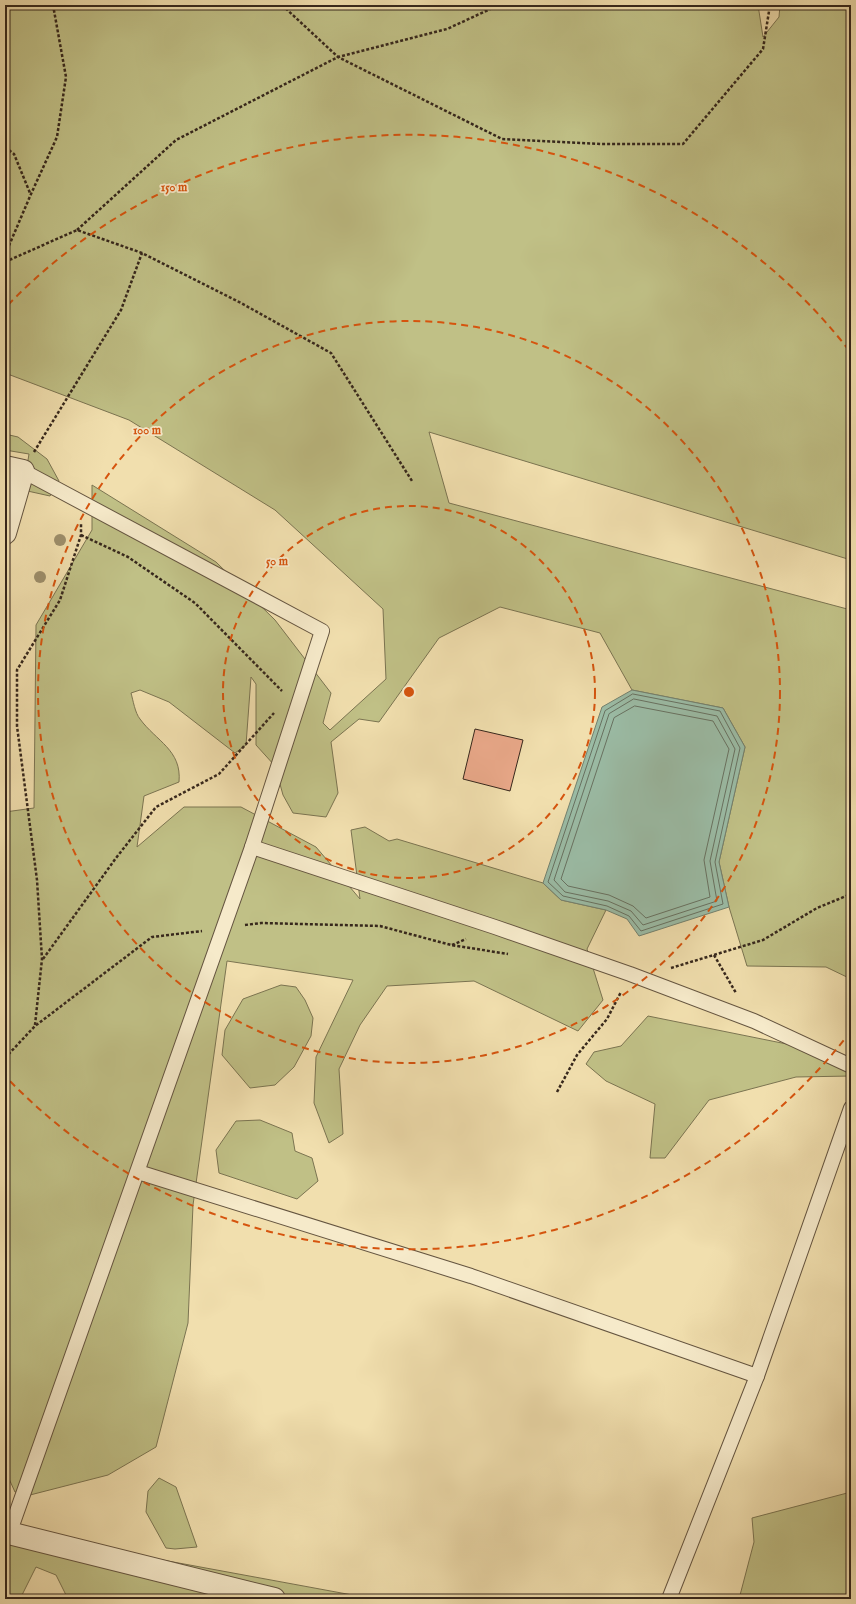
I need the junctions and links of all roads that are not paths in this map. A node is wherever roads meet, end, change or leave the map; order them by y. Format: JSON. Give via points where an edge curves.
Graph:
{"nodes":[{"id":1,"x":14,"y":469,"type":"edge"},
{"id":2,"x":5,"y":533,"type":"edge"},
{"id":3,"x":252,"y":847,"type":"junction"},
{"id":4,"x":851,"y":1066,"type":"edge"},
{"id":5,"x":851,"y":1108,"type":"edge"},
{"id":6,"x":138,"y":1172,"type":"junction"},
{"id":7,"x":757,"y":1376,"type":"junction"},
{"id":8,"x":7,"y":1533,"type":"edge"},
{"id":9,"x":274,"y":1599,"type":"edge"},
{"id":10,"x":669,"y":1599,"type":"edge"}],
"edges":[{"from":1,"to":2,"type":"street"},
{"from":1,"to":3,"type":"lane","via":[[322,632]]},
{"from":3,"to":4,"type":"lane","via":[[630,974],[754,1022]]},
{"from":3,"to":6,"type":"lane"},
{"from":5,"to":7,"type":"lane"},
{"from":6,"to":7,"type":"lane","via":[[471,1276]]},
{"from":6,"to":8,"type":"lane"},
{"from":7,"to":10,"type":"lane"},
{"from":8,"to":9,"type":"street"}]}
